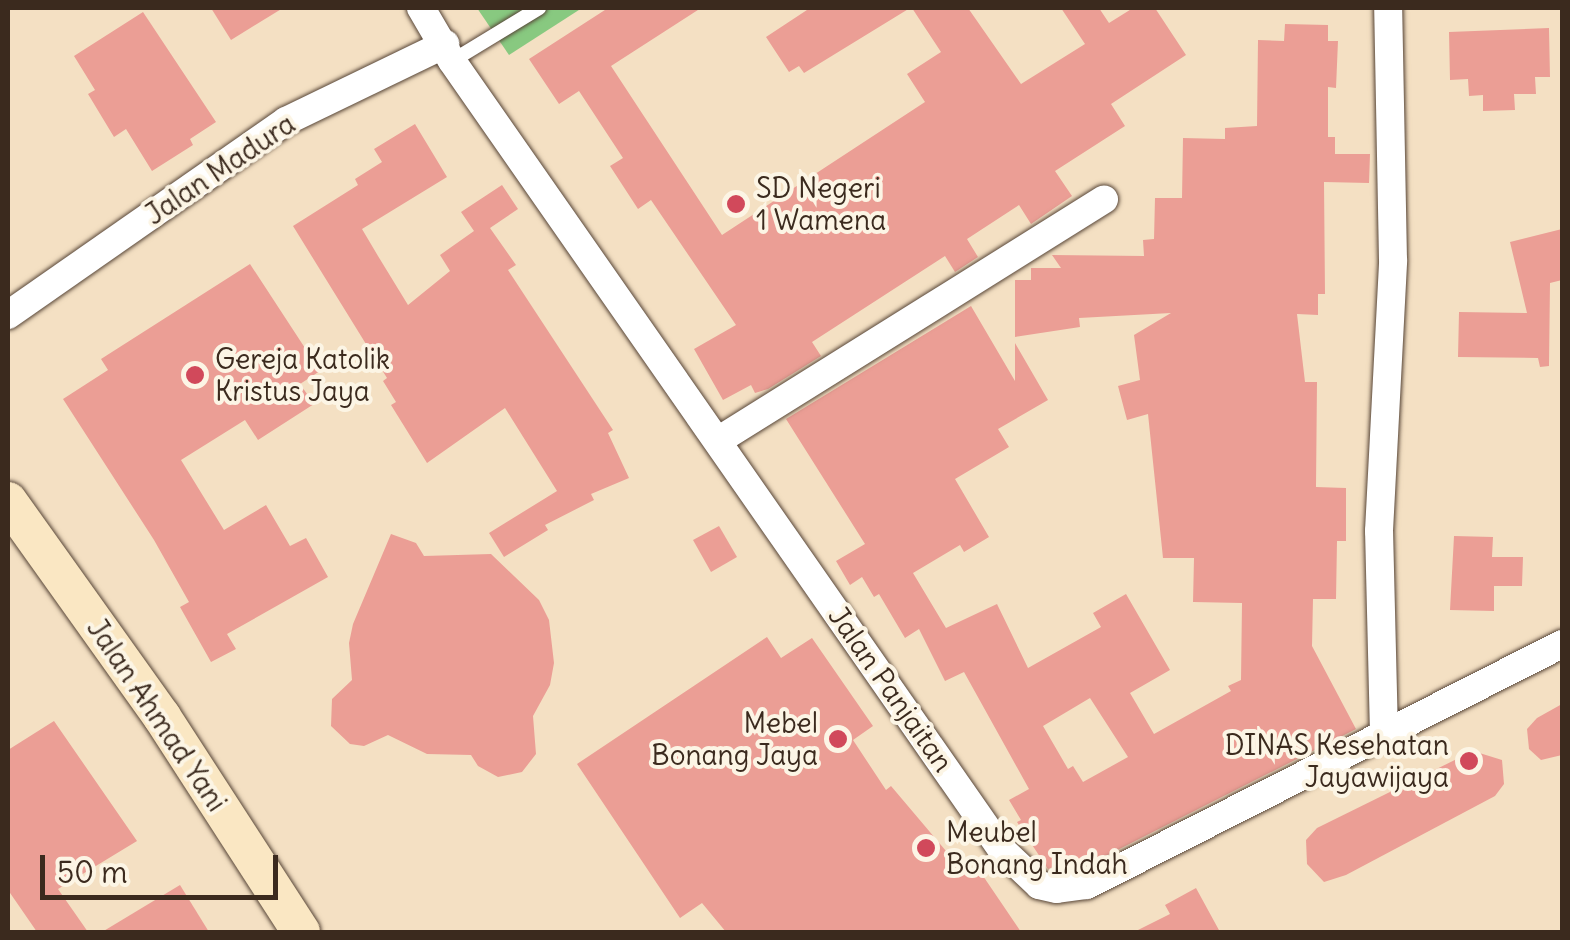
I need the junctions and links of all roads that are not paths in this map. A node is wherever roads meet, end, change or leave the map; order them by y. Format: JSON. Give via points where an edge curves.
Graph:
{"nodes":[{"id":1,"x":422,"y":8,"type":"edge"},
{"id":2,"x":538,"y":8,"type":"edge"},
{"id":3,"x":1388,"y":8,"type":"edge"},
{"id":4,"x":448,"y":52,"type":"junction"},
{"id":5,"x":1104,"y":199,"type":"dead end"},
{"id":6,"x":8,"y":314,"type":"edge"},
{"id":7,"x":719,"y":440,"type":"junction"},
{"id":8,"x":8,"y":502,"type":"edge"},
{"id":9,"x":1562,"y":644,"type":"edge"},
{"id":10,"x":1384,"y":734,"type":"junction"},
{"id":11,"x":301,"y":932,"type":"edge"}],
"edges":[{"from":1,"to":4,"type":"street","name":"Jalan Panjaitan"},
{"from":2,"to":4,"type":"lane"},
{"from":3,"to":10,"type":"street","via":[[1392,260],[1379,530]]},
{"from":4,"to":6,"type":"street","name":"Jalan Madura","via":[[286,121]]},
{"from":4,"to":7,"type":"street","name":"Jalan Panjaitan"},
{"from":5,"to":7,"type":"street"},
{"from":7,"to":10,"type":"street","name":"Jalan Panjaitan","via":[[1002,850],[1039,885],[1087,885]]},
{"from":8,"to":11,"type":"main road","name":"Jalan Ahmad Yani","via":[[162,717]]},
{"from":9,"to":10,"type":"street","name":"Jalan Panjaitan"}]}
